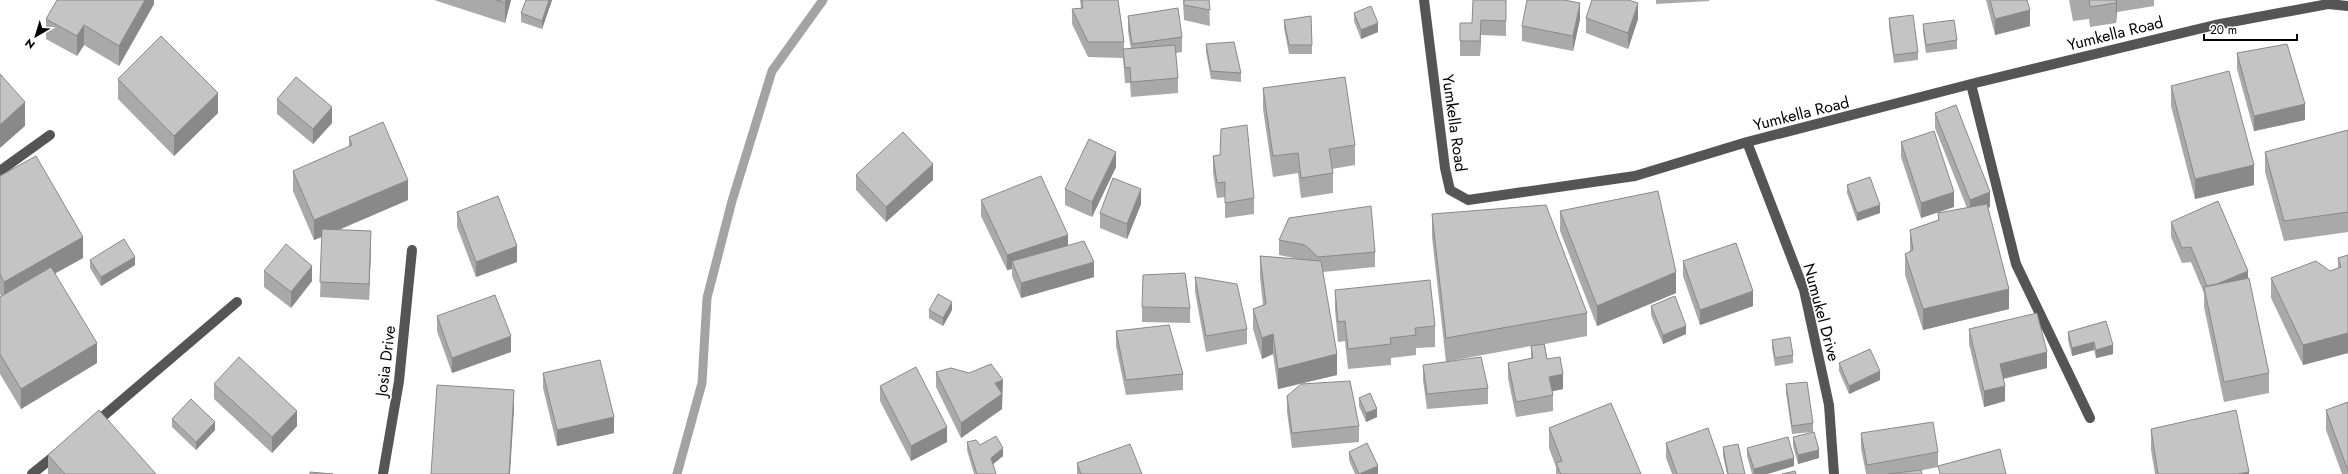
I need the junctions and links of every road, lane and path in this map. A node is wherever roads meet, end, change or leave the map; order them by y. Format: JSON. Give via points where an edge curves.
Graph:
{"nodes":[{"id":1,"x":1424,"y":0,"type":"edge"},
{"id":2,"x":2348,"y":6,"type":"edge"},
{"id":3,"x":1971,"y":84,"type":"junction"},
{"id":4,"x":50,"y":135,"type":"dead end"},
{"id":5,"x":1748,"y":142,"type":"junction"},
{"id":6,"x":0,"y":171,"type":"edge"},
{"id":7,"x":412,"y":250,"type":"dead end"},
{"id":8,"x":237,"y":302,"type":"dead end"},
{"id":9,"x":2090,"y":418,"type":"dead end"},
{"id":10,"x":87,"y":430,"type":"edge"},
{"id":11,"x":69,"y":445,"type":"edge"},
{"id":12,"x":32,"y":474,"type":"edge"},
{"id":13,"x":383,"y":474,"type":"edge"},
{"id":14,"x":1834,"y":474,"type":"edge"}],
"edges":[{"from":1,"to":5,"type":"street","name":"Yumkella Road","via":[[1445,168],[1450,190],[1468,200],[1635,176]]},
{"from":2,"to":3,"type":"street","name":"Yumkella Road","via":[[2328,4],[2215,25]]},
{"from":3,"to":5,"type":"street","name":"Yumkella Road"},
{"from":3,"to":9,"type":"street","via":[[2016,264]]},
{"from":4,"to":6,"type":"street"},
{"from":5,"to":14,"type":"street","name":"Numukel Drive","via":[[1804,290],[1829,405]]},
{"from":7,"to":13,"type":"street","name":"Josia Drive","via":[[399,381]]},
{"from":8,"to":10,"type":"street"},
{"from":11,"to":12,"type":"street"}]}
